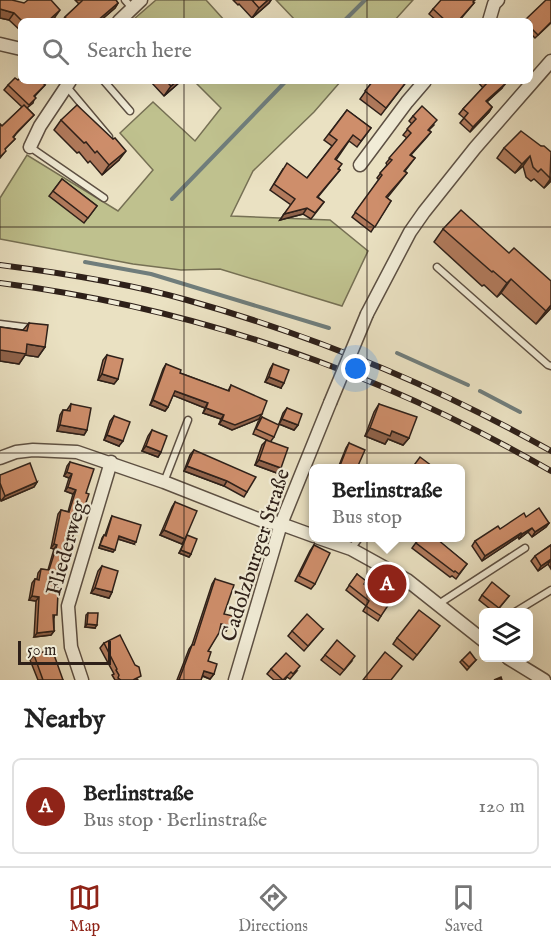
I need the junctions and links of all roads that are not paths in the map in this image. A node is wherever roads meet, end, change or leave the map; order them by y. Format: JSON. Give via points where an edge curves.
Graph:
{"nodes":[{"id":1,"x":494,"y":1,"type":"edge"},
{"id":2,"x":132,"y":3,"type":"edge"},
{"id":3,"x":121,"y":18,"type":"edge"},
{"id":4,"x":490,"y":18,"type":"edge"},
{"id":5,"x":0,"y":44,"type":"edge"},
{"id":6,"x":18,"y":48,"type":"edge"},
{"id":7,"x":551,"y":61,"type":"edge"},
{"id":8,"x":533,"y":75,"type":"edge"},
{"id":9,"x":68,"y":84,"type":"edge"},
{"id":10,"x":107,"y":84,"type":"edge"},
{"id":11,"x":422,"y":84,"type":"edge"},
{"id":12,"x":526,"y":84,"type":"edge"},
{"id":13,"x":130,"y":111,"type":"dead end"},
{"id":14,"x":109,"y":136,"type":"edge"},
{"id":15,"x":30,"y":147,"type":"joint"},
{"id":16,"x":360,"y":165,"type":"dead end"},
{"id":17,"x":104,"y":198,"type":"dead end"},
{"id":18,"x":437,"y":267,"type":"dead end"},
{"id":19,"x":0,"y":324,"type":"edge"},
{"id":20,"x":34,"y":328,"type":"edge"},
{"id":21,"x":551,"y":366,"type":"edge"},
{"id":22,"x":188,"y":420,"type":"dead end"},
{"id":23,"x":0,"y":458,"type":"edge"},
{"id":24,"x":111,"y":462,"type":"junction"},
{"id":25,"x":164,"y":482,"type":"junction"},
{"id":26,"x":281,"y":524,"type":"junction"},
{"id":27,"x":309,"y":534,"type":"edge"},
{"id":28,"x":332,"y":542,"type":"edge"},
{"id":29,"x":356,"y":542,"type":"edge"},
{"id":30,"x":525,"y":548,"type":"dead end"},
{"id":31,"x":351,"y":549,"type":"junction"},
{"id":32,"x":551,"y":590,"type":"edge"},
{"id":33,"x":437,"y":605,"type":"junction"},
{"id":34,"x":522,"y":608,"type":"edge"},
{"id":35,"x":479,"y":636,"type":"edge"},
{"id":36,"x":516,"y":662,"type":"edge"},
{"id":37,"x":82,"y":680,"type":"edge"},
{"id":38,"x":235,"y":680,"type":"edge"},
{"id":39,"x":544,"y":680,"type":"edge"}],
"edges":[{"from":1,"to":4,"type":"street"},
{"from":2,"to":3,"type":"street"},
{"from":5,"to":6,"type":"street"},
{"from":7,"to":8,"type":"street","name":"Cadolzburger Straße"},
{"from":9,"to":14,"type":"lane"},
{"from":9,"to":15,"type":"street"},
{"from":10,"to":13,"type":"lane"},
{"from":11,"to":16,"type":"street"},
{"from":12,"to":26,"type":"street","name":"Cadolzburger Straße","bridge":true,"via":[[410,232],[367,314]]},
{"from":15,"to":17,"type":"lane"},
{"from":18,"to":21,"type":"lane"},
{"from":19,"to":20,"type":"lane"},
{"from":22,"to":25,"type":"lane"},
{"from":23,"to":24,"type":"street","via":[[16,452],[58,450]]},
{"from":24,"to":25,"type":"street"},
{"from":24,"to":37,"type":"street","name":"Fliederweg","via":[[68,606],[70,647]]},
{"from":25,"to":26,"type":"street","via":[[263,521]]},
{"from":26,"to":27,"type":"street"},
{"from":26,"to":38,"type":"street","name":"Cadolzburger Straße"},
{"from":28,"to":31,"type":"street"},
{"from":29,"to":31,"type":"lane"},
{"from":30,"to":33,"type":"lane"},
{"from":31,"to":33,"type":"street","via":[[407,580]]},
{"from":32,"to":34,"type":"lane"},
{"from":33,"to":35,"type":"street"},
{"from":36,"to":39,"type":"street"}]}
